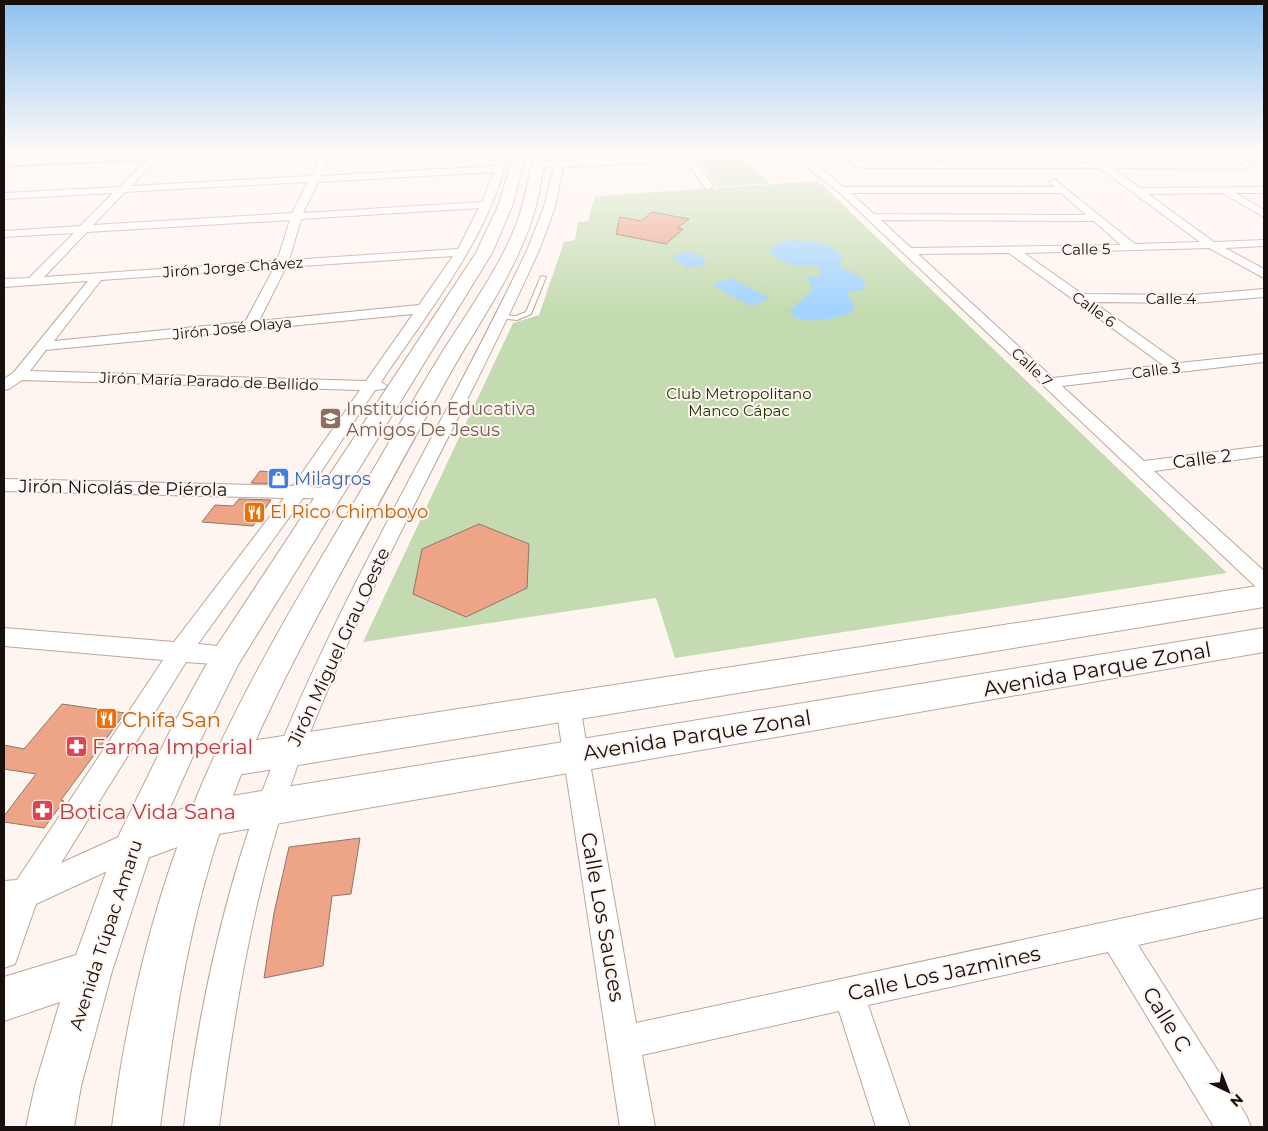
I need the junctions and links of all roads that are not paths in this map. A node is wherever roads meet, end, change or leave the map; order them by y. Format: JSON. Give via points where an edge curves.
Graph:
{"nodes":[{"id":1,"x":107,"y":205,"type":"edge"},
{"id":2,"x":302,"y":205,"type":"edge"},
{"id":3,"x":486,"y":205,"type":"joint"},
{"id":4,"x":506,"y":205,"type":"edge"},
{"id":5,"x":529,"y":205,"type":"edge"},
{"id":6,"x":858,"y":205,"type":"edge"},
{"id":7,"x":1080,"y":205,"type":"edge"},
{"id":8,"x":1156,"y":205,"type":"edge"},
{"id":9,"x":1249,"y":205,"type":"edge"},
{"id":10,"x":1264,"y":214,"type":"edge"},
{"id":11,"x":296,"y":217,"type":"junction"},
{"id":12,"x":871,"y":217,"type":"junction"},
{"id":13,"x":1096,"y":218,"type":"junction"},
{"id":14,"x":83,"y":230,"type":"junction"},
{"id":15,"x":4,"y":234,"type":"edge"},
{"id":16,"x":1264,"y":243,"type":"edge"},
{"id":17,"x":1211,"y":245,"type":"junction"},
{"id":18,"x":1132,"y":248,"type":"junction"},
{"id":19,"x":1012,"y":250,"type":"junction"},
{"id":20,"x":908,"y":251,"type":"junction"},
{"id":21,"x":462,"y":252,"type":"junction"},
{"id":22,"x":282,"y":264,"type":"junction"},
{"id":23,"x":1264,"y":274,"type":"edge"},
{"id":24,"x":98,"y":276,"type":"junction"},
{"id":25,"x":543,"y":277,"type":"dead end"},
{"id":26,"x":33,"y":281,"type":"junction"},
{"id":27,"x":4,"y":283,"type":"edge"},
{"id":28,"x":1264,"y":293,"type":"edge"},
{"id":29,"x":1078,"y":298,"type":"junction"},
{"id":30,"x":435,"y":310,"type":"junction"},
{"id":31,"x":489,"y":315,"type":"junction"},
{"id":32,"x":250,"y":326,"type":"junction"},
{"id":33,"x":42,"y":346,"type":"junction"},
{"id":34,"x":1264,"y":358,"type":"edge"},
{"id":35,"x":1176,"y":368,"type":"junction"},
{"id":36,"x":19,"y":375,"type":"junction"},
{"id":37,"x":1049,"y":383,"type":"junction"},
{"id":38,"x":4,"y":386,"type":"edge"},
{"id":39,"x":370,"y":386,"type":"junction"},
{"id":40,"x":399,"y":387,"type":"junction"},
{"id":41,"x":1264,"y":451,"type":"edge"},
{"id":42,"x":1140,"y":467,"type":"junction"},
{"id":43,"x":4,"y":485,"type":"edge"},
{"id":44,"x":297,"y":493,"type":"junction"},
{"id":45,"x":332,"y":494,"type":"junction"},
{"id":46,"x":1264,"y":583,"type":"edge"},
{"id":47,"x":1264,"y":596,"type":"edge"},
{"id":48,"x":4,"y":637,"type":"edge"},
{"id":49,"x":1264,"y":640,"type":"edge"},
{"id":50,"x":180,"y":652,"type":"junction"},
{"id":51,"x":227,"y":656,"type":"junction"},
{"id":52,"x":568,"y":707,"type":"junction"},
{"id":53,"x":292,"y":750,"type":"junction"},
{"id":54,"x":576,"y":756,"type":"junction"},
{"id":55,"x":231,"y":760,"type":"junction"},
{"id":56,"x":270,"y":807,"type":"junction"},
{"id":57,"x":207,"y":818,"type":"junction"},
{"id":58,"x":134,"y":844,"type":"junction"},
{"id":59,"x":14,"y":894,"type":"edge"},
{"id":60,"x":1264,"y":903,"type":"edge"},
{"id":61,"x":1115,"y":936,"type":"junction"},
{"id":62,"x":4,"y":953,"type":"edge"},
{"id":63,"x":91,"y":971,"type":"junction"},
{"id":64,"x":849,"y":994,"type":"junction"},
{"id":65,"x":4,"y":999,"type":"edge"},
{"id":66,"x":624,"y":1042,"type":"junction"},
{"id":67,"x":50,"y":1127,"type":"edge"},
{"id":68,"x":136,"y":1127,"type":"edge"},
{"id":69,"x":201,"y":1127,"type":"edge"},
{"id":70,"x":637,"y":1127,"type":"edge"},
{"id":71,"x":893,"y":1127,"type":"edge"},
{"id":72,"x":1234,"y":1127,"type":"edge"}],
"edges":[{"from":1,"to":14,"type":"street"},
{"from":2,"to":11,"type":"street"},
{"from":3,"to":11,"type":"street"},
{"from":3,"to":21,"type":"street","name":"Avenida Túpac Amaru"},
{"from":4,"to":30,"type":"main road","name":"Avenida Túpac Amaru","via":[[484,253]]},
{"from":5,"to":31,"type":"main road","name":"Avenida Túpac Amaru"},
{"from":6,"to":12,"type":"street","name":"Calle 7"},
{"from":7,"to":13,"type":"street"},
{"from":8,"to":17,"type":"street"},
{"from":9,"to":10,"type":"street"},
{"from":11,"to":14,"type":"street"},
{"from":11,"to":22,"type":"street"},
{"from":12,"to":13,"type":"street"},
{"from":12,"to":20,"type":"street","name":"Calle 7"},
{"from":13,"to":18,"type":"street"},
{"from":14,"to":15,"type":"street"},
{"from":14,"to":26,"type":"street"},
{"from":16,"to":17,"type":"street","name":"Calle 5"},
{"from":17,"to":18,"type":"street","name":"Calle 5"},
{"from":17,"to":23,"type":"street"},
{"from":18,"to":19,"type":"street","name":"Calle 5"},
{"from":19,"to":20,"type":"street","name":"Calle 5"},
{"from":19,"to":29,"type":"street","name":"Calle 6"},
{"from":20,"to":37,"type":"street","name":"Calle 7"},
{"from":21,"to":22,"type":"street","name":"Jirón Jorge Chávez"},
{"from":21,"to":30,"type":"street","name":"Avenida Túpac Amaru"},
{"from":22,"to":24,"type":"street","name":"Jirón Jorge Chávez"},
{"from":22,"to":32,"type":"street"},
{"from":24,"to":26,"type":"street","name":"Jirón Jorge Chávez"},
{"from":24,"to":33,"type":"street"},
{"from":25,"to":31,"type":"lane","via":[[530,313],[517,318]]},
{"from":26,"to":27,"type":"street","name":"Jirón Jorge Chávez"},
{"from":28,"to":29,"type":"street","name":"Calle 4","via":[[1194,298]]},
{"from":29,"to":35,"type":"street","name":"Calle 6"},
{"from":30,"to":31,"type":"main road"},
{"from":30,"to":32,"type":"street","name":"Jirón José Olaya"},
{"from":30,"to":39,"type":"street","name":"Avenida Túpac Amaru"},
{"from":30,"to":40,"type":"main road","name":"Avenida Túpac Amaru"},
{"from":31,"to":53,"type":"street","name":"Jirón Miguel Grau Oeste","via":[[309,706]]},
{"from":31,"to":55,"type":"main road","name":"Avenida Túpac Amaru","via":[[431,389],[275,664]]},
{"from":32,"to":33,"type":"street","name":"Jirón José Olaya"},
{"from":33,"to":36,"type":"street"},
{"from":34,"to":35,"type":"street","name":"Calle 3"},
{"from":35,"to":37,"type":"street","name":"Calle 3"},
{"from":36,"to":38,"type":"street"},
{"from":36,"to":39,"type":"street","name":"Jirón María Parado de Bellido"},
{"from":37,"to":42,"type":"street","name":"Calle 7"},
{"from":39,"to":40,"type":"street","name":"Jirón María Parado de Bellido"},
{"from":39,"to":44,"type":"street","name":"Avenida Túpac Amaru"},
{"from":40,"to":45,"type":"main road","name":"Avenida Túpac Amaru"},
{"from":41,"to":42,"type":"street","name":"Calle 2"},
{"from":42,"to":46,"type":"street","name":"Calle 7"},
{"from":43,"to":44,"type":"street","name":"Jirón Nicolás de Piérola"},
{"from":44,"to":45,"type":"street","name":"Jirón Nicolás de Piérola"},
{"from":44,"to":50,"type":"street","name":"Avenida Túpac Amaru"},
{"from":45,"to":51,"type":"main road","name":"Avenida Túpac Amaru"},
{"from":47,"to":52,"type":"main road"},
{"from":48,"to":50,"type":"street"},
{"from":49,"to":54,"type":"main road","name":"Avenida Parque Zonal"},
{"from":50,"to":51,"type":"street"},
{"from":50,"to":59,"type":"street","name":"Avenida Túpac Amaru"},
{"from":51,"to":58,"type":"main road","name":"Avenida Túpac Amaru"},
{"from":52,"to":53,"type":"main road"},
{"from":52,"to":54,"type":"street","name":"Calle Los Sauces"},
{"from":53,"to":55,"type":"main road"},
{"from":53,"to":56,"type":"street","name":"Jirón Miguel Grau Oeste"},
{"from":54,"to":56,"type":"main road","name":"Avenida Parque Zonal"},
{"from":54,"to":66,"type":"street","name":"Calle Los Sauces"},
{"from":55,"to":57,"type":"main road","name":"Avenida Túpac Amaru"},
{"from":56,"to":57,"type":"main road","name":"Avenida Parque Zonal"},
{"from":56,"to":69,"type":"street","name":"Jirón Miguel Grau Oeste","via":[[238,920],[210,1057]]},
{"from":57,"to":58,"type":"main road","name":"Avenida Parque Zonal"},
{"from":57,"to":68,"type":"main road","name":"Avenida Túpac Amaru","via":[[182,890],[164,965]]},
{"from":58,"to":59,"type":"street"},
{"from":58,"to":63,"type":"main road","name":"Avenida Túpac Amaru"},
{"from":59,"to":62,"type":"street","name":"Avenida Túpac Amaru"},
{"from":60,"to":61,"type":"street","name":"Calle Los Jazmines"},
{"from":61,"to":64,"type":"street","name":"Calle Los Jazmines"},
{"from":61,"to":72,"type":"street","name":"Calle C"},
{"from":63,"to":65,"type":"main road"},
{"from":63,"to":67,"type":"main road","name":"Avenida Túpac Amaru","via":[[58,1086]]},
{"from":64,"to":66,"type":"street","name":"Calle Los Jazmines"},
{"from":64,"to":71,"type":"street"},
{"from":66,"to":70,"type":"street","name":"Calle Los Sauces"}]}
